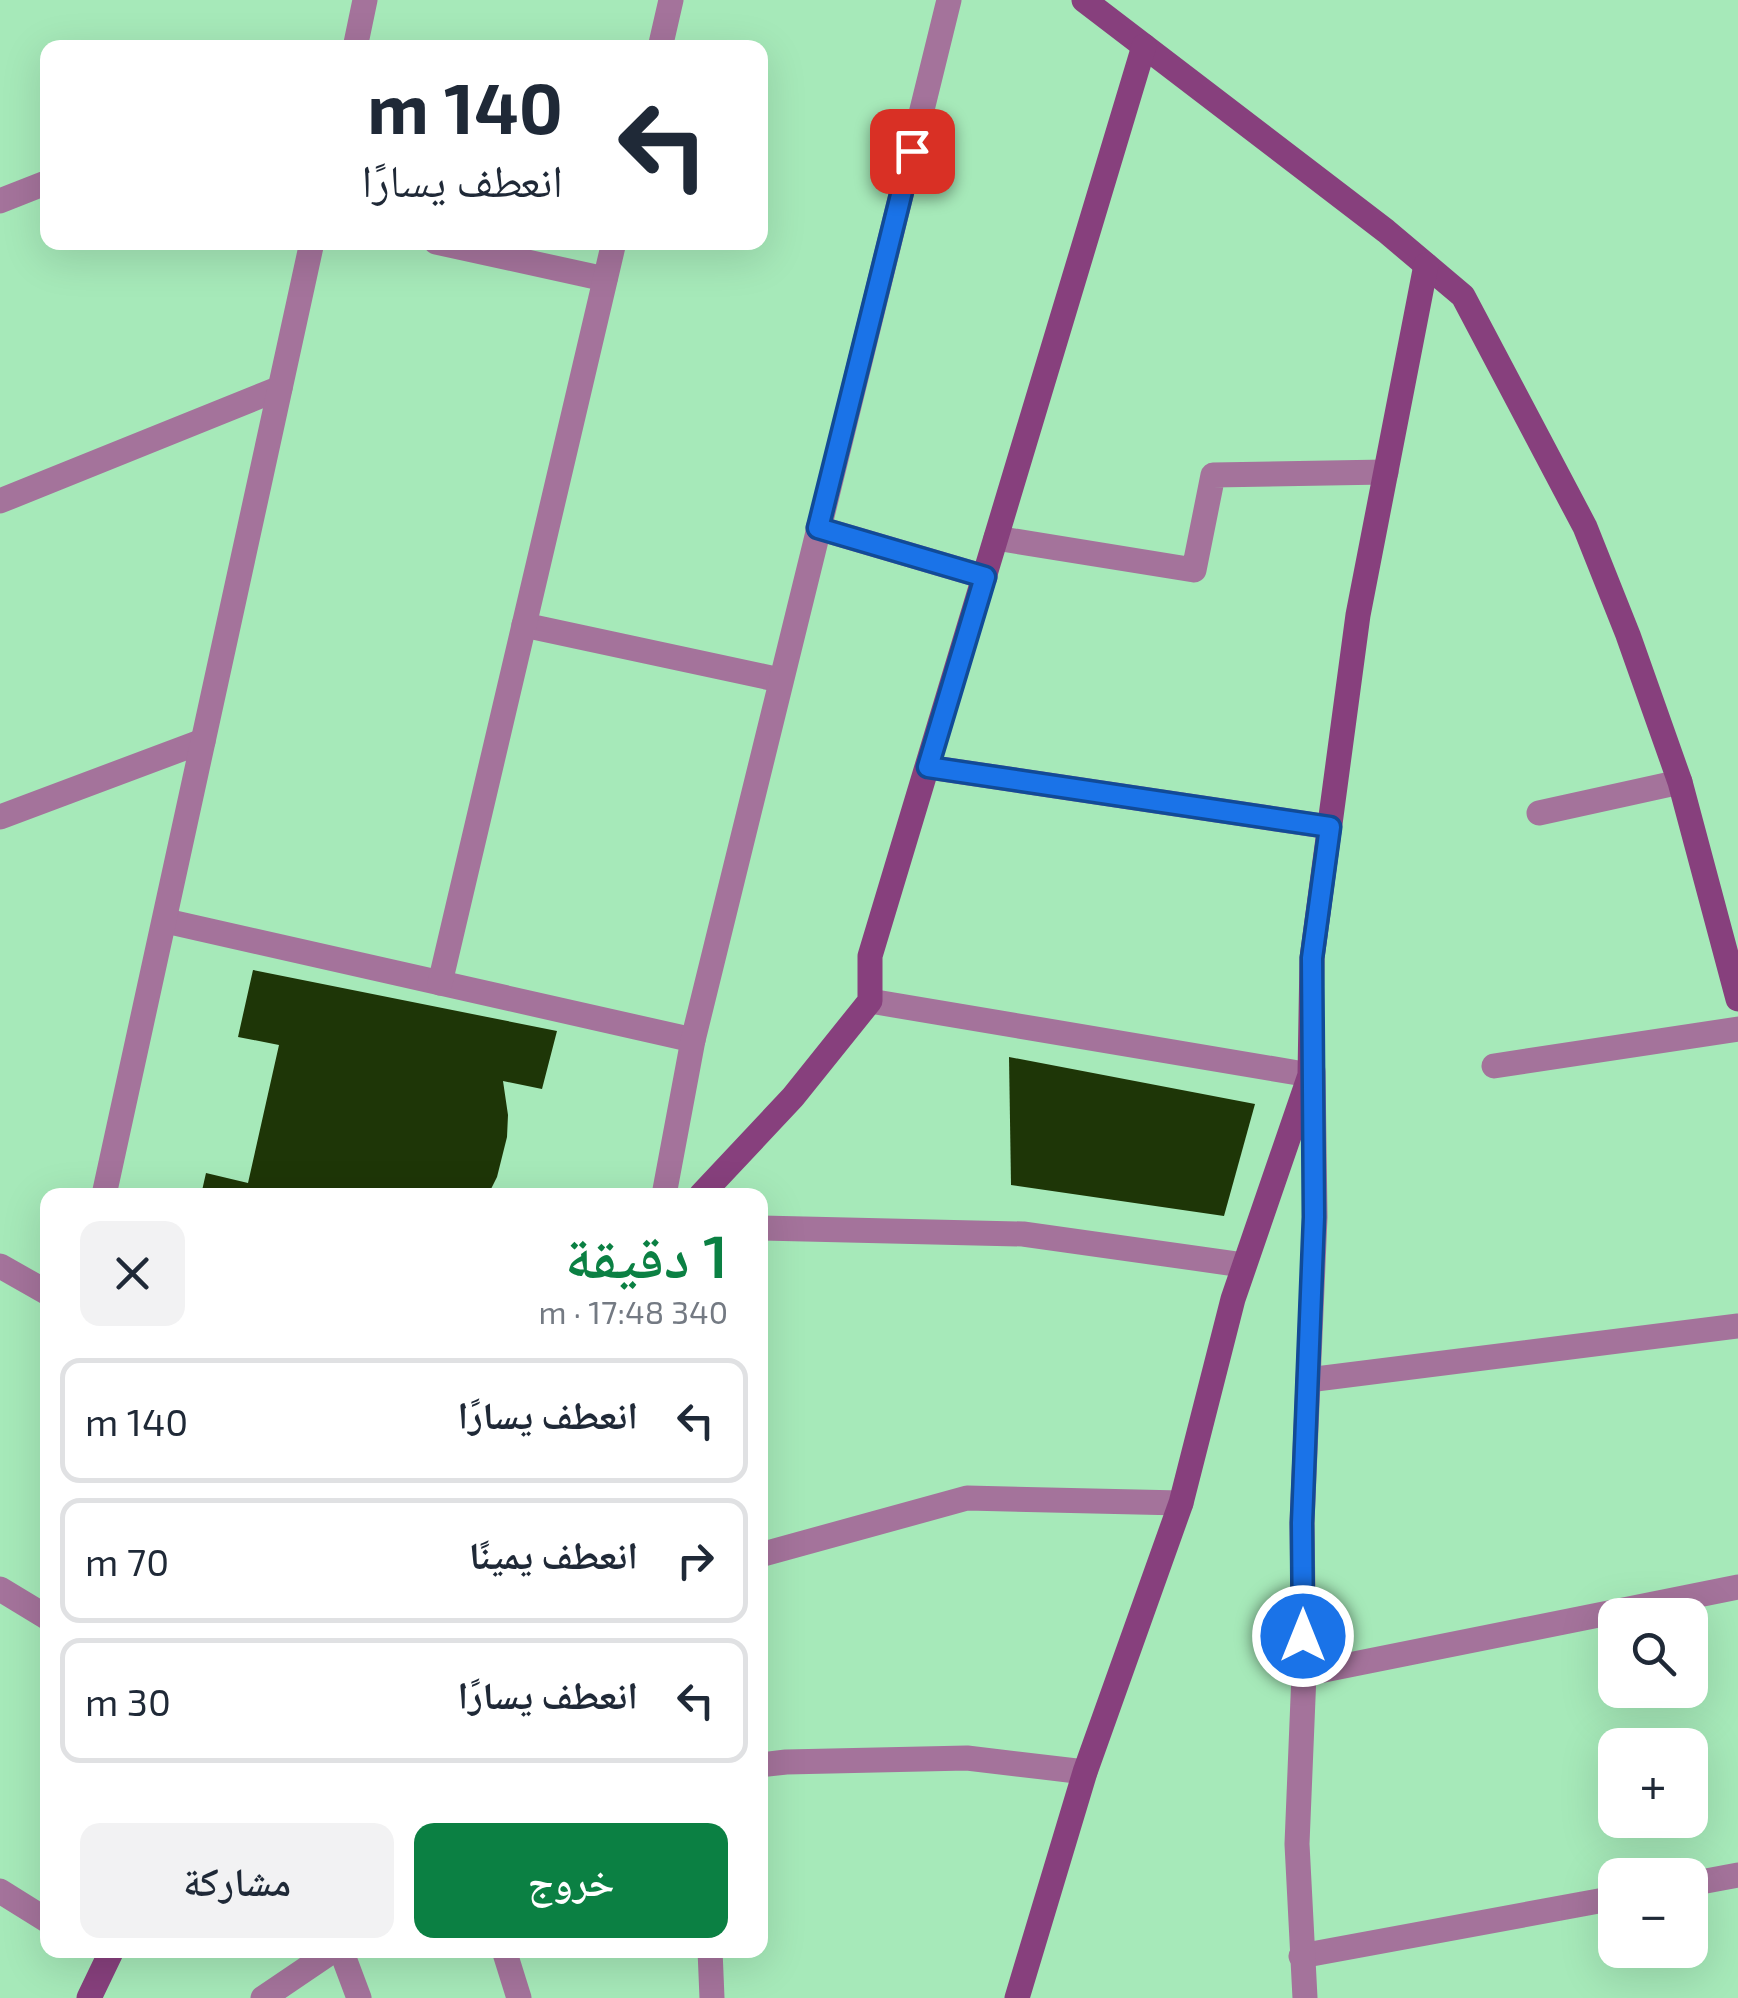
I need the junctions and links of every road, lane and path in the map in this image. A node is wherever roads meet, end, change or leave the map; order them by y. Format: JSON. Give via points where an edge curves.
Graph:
{"nodes":[{"id":1,"x":365,"y":0,"type":"edge"},
{"id":2,"x":671,"y":0,"type":"edge"},
{"id":3,"x":949,"y":0,"type":"edge"},
{"id":4,"x":1084,"y":0,"type":"edge"},
{"id":5,"x":357,"y":40,"type":"edge"},
{"id":6,"x":662,"y":40,"type":"edge"},
{"id":7,"x":1144,"y":46,"type":"junction"},
{"id":8,"x":40,"y":185,"type":"edge"},
{"id":9,"x":0,"y":201,"type":"edge"},
{"id":10,"x":310,"y":250,"type":"edge"},
{"id":11,"x":473,"y":250,"type":"edge"},
{"id":12,"x":612,"y":250,"type":"edge"},
{"id":13,"x":1426,"y":265,"type":"junction"},
{"id":14,"x":606,"y":279,"type":"junction"},
{"id":15,"x":280,"y":388,"type":"junction"},
{"id":16,"x":1386,"y":472,"type":"junction"},
{"id":17,"x":0,"y":502,"type":"edge"},
{"id":18,"x":818,"y":528,"type":"junction"},
{"id":19,"x":996,"y":538,"type":"junction"},
{"id":20,"x":985,"y":577,"type":"junction"},
{"id":21,"x":524,"y":625,"type":"junction"},
{"id":22,"x":780,"y":680,"type":"junction"},
{"id":23,"x":203,"y":742,"type":"junction"},
{"id":24,"x":928,"y":767,"type":"junction"},
{"id":25,"x":1680,"y":782,"type":"junction"},
{"id":26,"x":1539,"y":813,"type":"dead end"},
{"id":27,"x":0,"y":816,"type":"edge"},
{"id":28,"x":1330,"y":827,"type":"junction"},
{"id":29,"x":166,"y":921,"type":"junction"},
{"id":30,"x":440,"y":983,"type":"junction"},
{"id":31,"x":1738,"y":999,"type":"edge"},
{"id":32,"x":870,"y":1001,"type":"junction"},
{"id":33,"x":1738,"y":1029,"type":"edge"},
{"id":34,"x":692,"y":1040,"type":"junction"},
{"id":35,"x":1313,"y":1041,"type":"junction"},
{"id":36,"x":1494,"y":1066,"type":"dead end"},
{"id":37,"x":1310,"y":1075,"type":"junction"},
{"id":38,"x":106,"y":1188,"type":"edge"},
{"id":39,"x":665,"y":1188,"type":"edge"},
{"id":40,"x":707,"y":1188,"type":"edge"},
{"id":41,"x":768,"y":1228,"type":"edge"},
{"id":42,"x":1243,"y":1265,"type":"junction"},
{"id":43,"x":0,"y":1266,"type":"edge"},
{"id":44,"x":40,"y":1289,"type":"edge"},
{"id":45,"x":1738,"y":1326,"type":"edge"},
{"id":46,"x":1308,"y":1380,"type":"junction"},
{"id":47,"x":1182,"y":1503,"type":"junction"},
{"id":48,"x":768,"y":1553,"type":"edge"},
{"id":49,"x":1738,"y":1588,"type":"edge"},
{"id":50,"x":0,"y":1589,"type":"edge"},
{"id":51,"x":40,"y":1613,"type":"edge"},
{"id":52,"x":1304,"y":1674,"type":"junction"},
{"id":53,"x":768,"y":1765,"type":"edge"},
{"id":54,"x":1085,"y":1772,"type":"junction"},
{"id":55,"x":1738,"y":1875,"type":"edge"},
{"id":56,"x":1708,"y":1881,"type":"edge"},
{"id":57,"x":0,"y":1891,"type":"edge"},
{"id":58,"x":1598,"y":1901,"type":"edge"},
{"id":59,"x":40,"y":1916,"type":"edge"},
{"id":60,"x":1301,"y":1956,"type":"junction"},
{"id":61,"x":102,"y":1958,"type":"edge"},
{"id":62,"x":325,"y":1958,"type":"edge"},
{"id":63,"x":341,"y":1958,"type":"edge"},
{"id":64,"x":506,"y":1958,"type":"edge"},
{"id":65,"x":710,"y":1958,"type":"edge"},
{"id":66,"x":89,"y":1998,"type":"edge"},
{"id":67,"x":263,"y":1998,"type":"edge"},
{"id":68,"x":359,"y":1998,"type":"edge"},
{"id":69,"x":519,"y":1998,"type":"edge"},
{"id":70,"x":712,"y":1998,"type":"edge"},
{"id":71,"x":1017,"y":1998,"type":"edge"},
{"id":72,"x":1305,"y":1998,"type":"edge"}],
"edges":[{"from":1,"to":5,"type":"street"},
{"from":2,"to":6,"type":"street"},
{"from":3,"to":18,"type":"street"},
{"from":4,"to":7,"type":"street"},
{"from":7,"to":13,"type":"street"},
{"from":7,"to":19,"type":"street"},
{"from":8,"to":9,"type":"street"},
{"from":10,"to":15,"type":"street"},
{"from":11,"to":14,"type":"street"},
{"from":12,"to":14,"type":"street"},
{"from":13,"to":16,"type":"street"},
{"from":13,"to":25,"type":"street","via":[[1463,296],[1585,527]]},
{"from":14,"to":21,"type":"street"},
{"from":15,"to":17,"type":"street"},
{"from":15,"to":23,"type":"street"},
{"from":16,"to":19,"type":"street","via":[[1213,475],[1194,570]]},
{"from":16,"to":28,"type":"street","via":[[1358,614]]},
{"from":18,"to":20,"type":"street"},
{"from":18,"to":22,"type":"street"},
{"from":19,"to":20,"type":"street"},
{"from":20,"to":24,"type":"street"},
{"from":21,"to":22,"type":"street"},
{"from":21,"to":30,"type":"street"},
{"from":22,"to":34,"type":"street"},
{"from":23,"to":27,"type":"street"},
{"from":23,"to":29,"type":"street"},
{"from":24,"to":28,"type":"street"},
{"from":24,"to":32,"type":"street","via":[[870,956]]},
{"from":25,"to":26,"type":"street"},
{"from":25,"to":31,"type":"street"},
{"from":28,"to":35,"type":"street","via":[[1312,958]]},
{"from":29,"to":30,"type":"street"},
{"from":29,"to":38,"type":"street"},
{"from":30,"to":34,"type":"street"},
{"from":32,"to":37,"type":"street"},
{"from":32,"to":40,"type":"street","via":[[793,1097]]},
{"from":33,"to":36,"type":"street"},
{"from":34,"to":39,"type":"street"},
{"from":35,"to":37,"type":"street"},
{"from":35,"to":46,"type":"street"},
{"from":37,"to":42,"type":"street"},
{"from":41,"to":42,"type":"street","via":[[1023,1234]]},
{"from":42,"to":47,"type":"street"},
{"from":43,"to":44,"type":"street"},
{"from":45,"to":46,"type":"street"},
{"from":46,"to":52,"type":"street"},
{"from":47,"to":48,"type":"street","via":[[967,1498]]},
{"from":47,"to":54,"type":"street"},
{"from":49,"to":52,"type":"street"},
{"from":50,"to":51,"type":"street"},
{"from":52,"to":60,"type":"street","via":[[1297,1844]]},
{"from":53,"to":54,"type":"street","via":[[968,1758]]},
{"from":54,"to":71,"type":"street"},
{"from":55,"to":56,"type":"street"},
{"from":57,"to":59,"type":"street"},
{"from":58,"to":60,"type":"street"},
{"from":60,"to":72,"type":"street"},
{"from":61,"to":66,"type":"street"},
{"from":62,"to":67,"type":"street"},
{"from":63,"to":68,"type":"street"},
{"from":64,"to":69,"type":"street"},
{"from":65,"to":70,"type":"street"}]}
